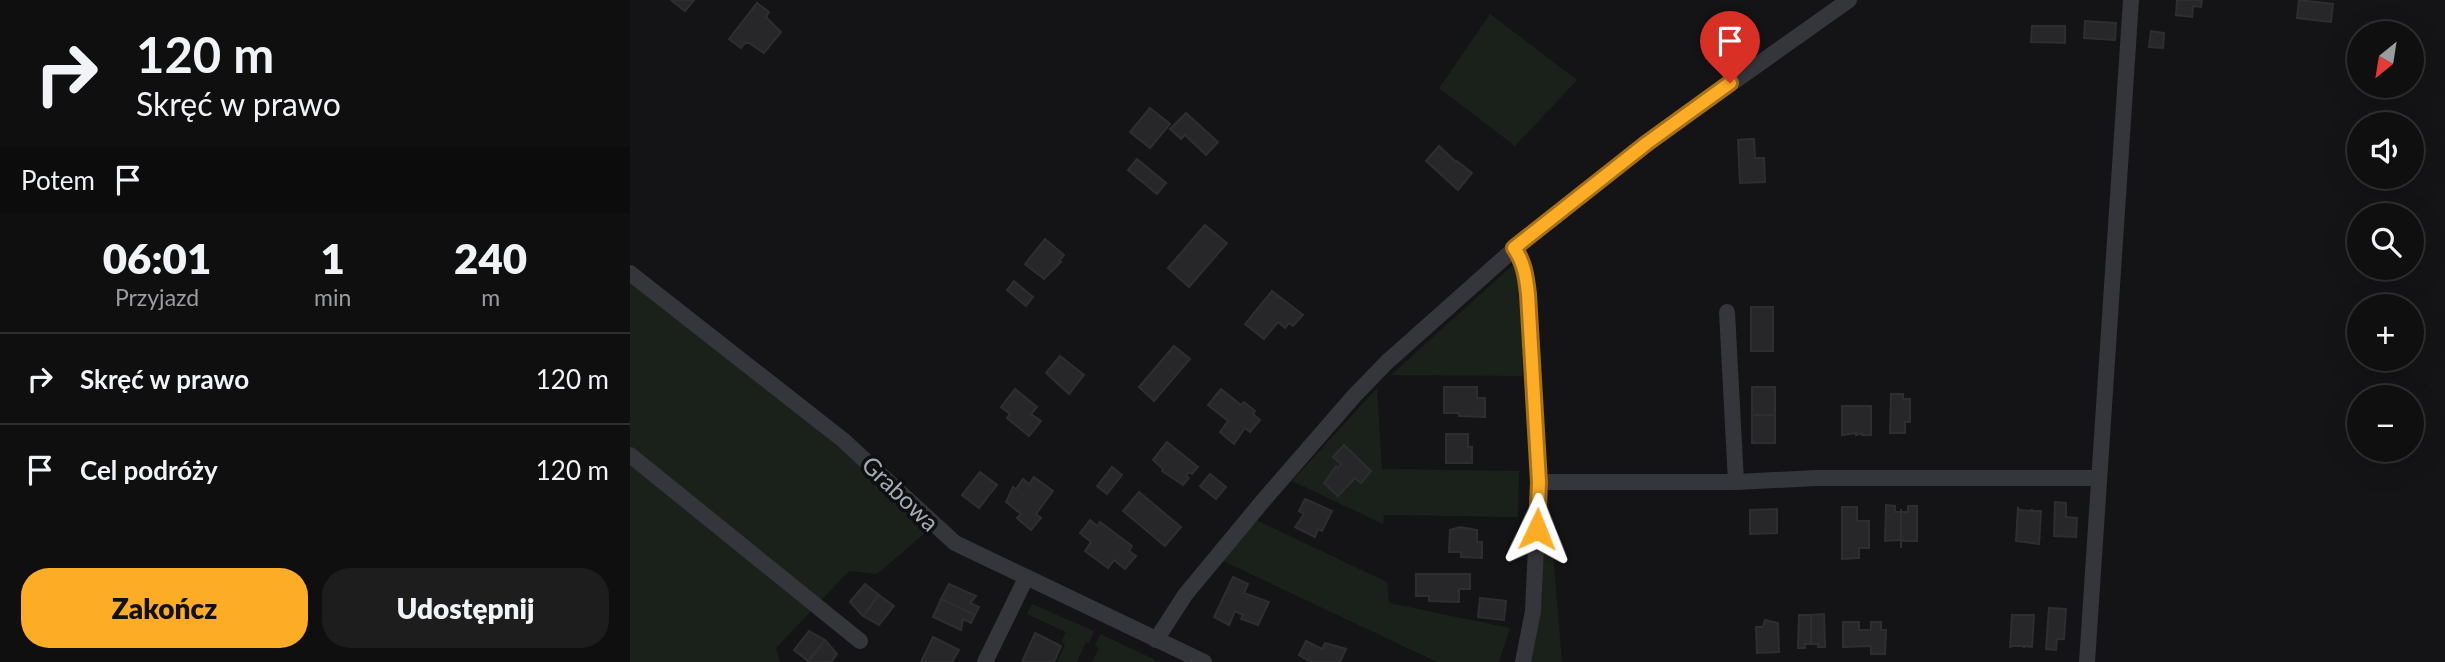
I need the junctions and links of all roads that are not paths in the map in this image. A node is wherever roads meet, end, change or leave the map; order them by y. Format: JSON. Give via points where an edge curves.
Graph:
{"nodes":[{"id":1,"x":1849,"y":0,"type":"edge"},
{"id":2,"x":2131,"y":0,"type":"edge"},
{"id":3,"x":1514,"y":248,"type":"junction"},
{"id":4,"x":630,"y":273,"type":"edge"},
{"id":5,"x":1727,"y":313,"type":"dead end"},
{"id":6,"x":630,"y":455,"type":"edge"},
{"id":7,"x":2098,"y":478,"type":"junction"},
{"id":8,"x":1539,"y":482,"type":"junction"},
{"id":9,"x":1736,"y":482,"type":"junction"},
{"id":10,"x":1026,"y":578,"type":"junction"},
{"id":11,"x":1156,"y":640,"type":"junction"},
{"id":12,"x":860,"y":641,"type":"dead end"},
{"id":13,"x":985,"y":662,"type":"edge"},
{"id":14,"x":1204,"y":662,"type":"edge"},
{"id":15,"x":1523,"y":662,"type":"edge"},
{"id":16,"x":2087,"y":662,"type":"edge"}],
"edges":[{"from":1,"to":3,"type":"street","via":[[1647,143]]},
{"from":2,"to":7,"type":"street"},
{"from":3,"to":8,"type":"street","via":[[1525,270],[1528,294]]},
{"from":3,"to":11,"type":"street","via":[[1353,396],[1185,595]]},
{"from":4,"to":10,"type":"street","name":"Grabowa","via":[[843,440],[950,540]]},
{"from":5,"to":9,"type":"street"},
{"from":6,"to":12,"type":"street"},
{"from":7,"to":9,"type":"street"},
{"from":7,"to":16,"type":"street"},
{"from":8,"to":9,"type":"street"},
{"from":8,"to":15,"type":"street","via":[[1533,611]]},
{"from":10,"to":11,"type":"street","name":"Grabowa"},
{"from":10,"to":13,"type":"street"},
{"from":11,"to":14,"type":"street","name":"Grabowa"}]}
